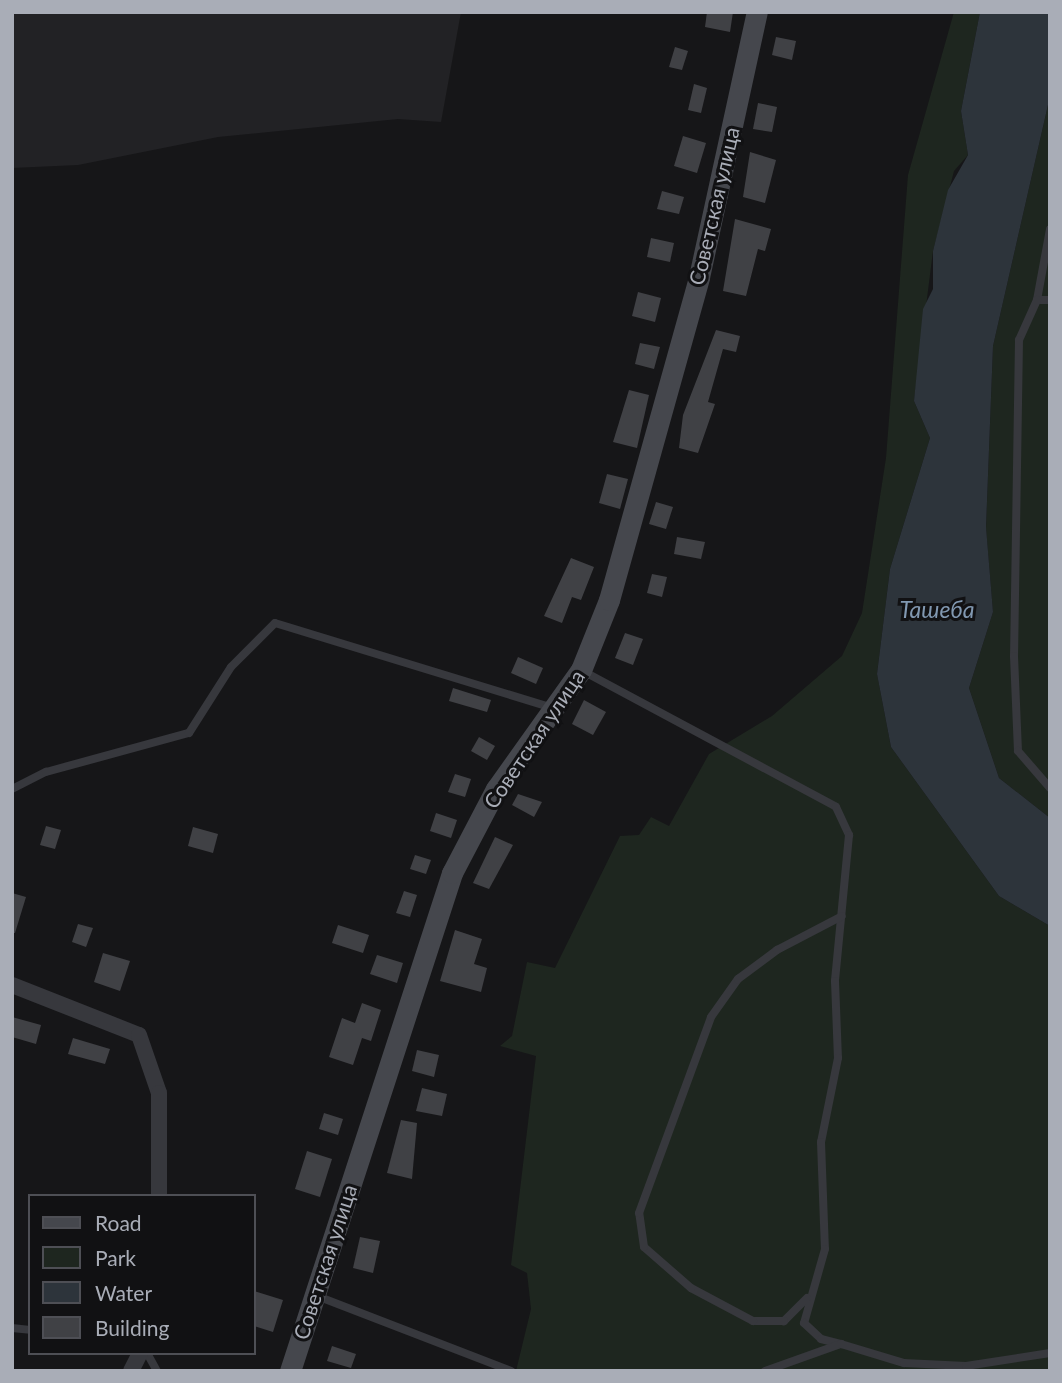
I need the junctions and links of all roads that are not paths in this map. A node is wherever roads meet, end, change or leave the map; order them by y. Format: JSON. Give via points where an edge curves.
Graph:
{"nodes":[{"id":1,"x":757,"y":12,"type":"edge"},
{"id":2,"x":1050,"y":229,"type":"edge"},
{"id":3,"x":1037,"y":300,"type":"junction"},
{"id":4,"x":1050,"y":300,"type":"edge"},
{"id":5,"x":581,"y":670,"type":"junction"},
{"id":6,"x":556,"y":709,"type":"junction"},
{"id":7,"x":1050,"y":788,"type":"edge"},
{"id":8,"x":12,"y":789,"type":"edge"},
{"id":9,"x":842,"y":916,"type":"junction"},
{"id":10,"x":12,"y":985,"type":"edge"},
{"id":11,"x":159,"y":1194,"type":"edge"},
{"id":12,"x":314,"y":1295,"type":"junction"},
{"id":13,"x":807,"y":1298,"type":"junction"},
{"id":14,"x":841,"y":1344,"type":"junction"},
{"id":15,"x":1050,"y":1353,"type":"edge"},
{"id":16,"x":139,"y":1355,"type":"edge"},
{"id":17,"x":148,"y":1355,"type":"edge"},
{"id":18,"x":131,"y":1371,"type":"edge"},
{"id":19,"x":157,"y":1371,"type":"edge"},
{"id":20,"x":290,"y":1371,"type":"edge"},
{"id":21,"x":510,"y":1371,"type":"edge"},
{"id":22,"x":765,"y":1371,"type":"edge"}],
"edges":[{"from":1,"to":5,"type":"street","name":"Советская улица","via":[[699,277],[609,600]]},
{"from":2,"to":3,"type":"lane"},
{"from":3,"to":4,"type":"lane"},
{"from":3,"to":7,"type":"lane","via":[[1019,340],[1014,656],[1017,751]]},
{"from":5,"to":6,"type":"street","name":"Советская улица"},
{"from":5,"to":9,"type":"lane","via":[[836,807],[849,835]]},
{"from":6,"to":8,"type":"lane","via":[[275,622],[231,667],[189,733],[46,772]]},
{"from":6,"to":12,"type":"street","name":"Советская улица","via":[[496,789],[452,873]]},
{"from":9,"to":13,"type":"lane","via":[[838,1058],[821,1142],[825,1248]]},
{"from":9,"to":13,"type":"lane","via":[[777,950],[738,979],[710,1017],[639,1213],[644,1247],[691,1288],[753,1321],[784,1321]]},
{"from":10,"to":11,"type":"street","via":[[139,1035],[159,1093]]},
{"from":12,"to":20,"type":"street","name":"Советская улица"},
{"from":12,"to":21,"type":"lane"},
{"from":13,"to":14,"type":"lane","via":[[804,1323],[821,1339]]},
{"from":14,"to":15,"type":"lane","via":[[904,1363],[966,1366]]},
{"from":14,"to":22,"type":"lane"},
{"from":16,"to":18,"type":"street"},
{"from":17,"to":19,"type":"lane"}]}
